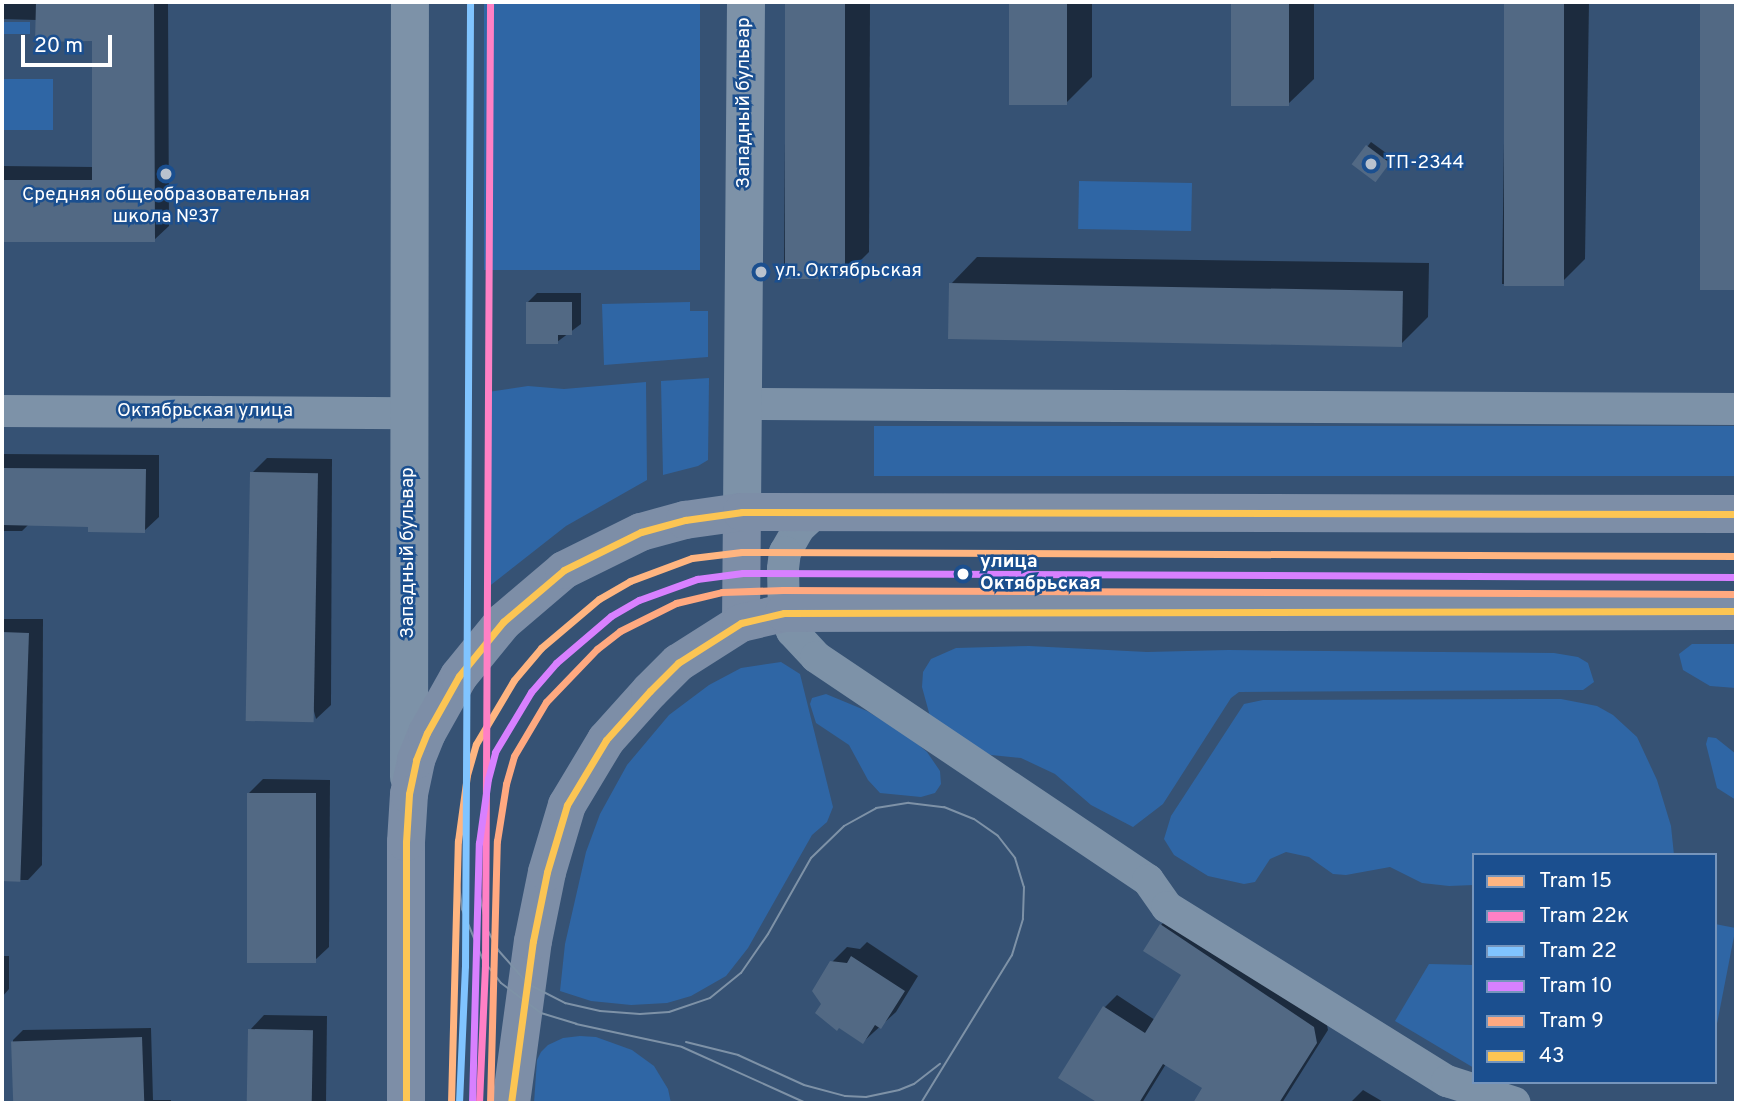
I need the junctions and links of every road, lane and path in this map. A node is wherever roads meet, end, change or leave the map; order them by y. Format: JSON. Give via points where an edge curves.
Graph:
{"nodes":[{"id":1,"x":410,"y":2,"type":"edge"},
{"id":2,"x":746,"y":2,"type":"edge"},
{"id":3,"x":743,"y":404,"type":"junction"},
{"id":4,"x":1736,"y":409,"type":"edge"},
{"id":5,"x":2,"y":411,"type":"edge"},
{"id":6,"x":409,"y":413,"type":"junction"},
{"id":7,"x":742,"y":512,"type":"junction"},
{"id":8,"x":816,"y":512,"type":"junction"},
{"id":9,"x":1736,"y":514,"type":"edge"},
{"id":10,"x":742,"y":580,"type":"junction"},
{"id":11,"x":1736,"y":611,"type":"edge"},
{"id":12,"x":784,"y":613,"type":"junction"},
{"id":13,"x":741,"y":624,"type":"junction"},
{"id":14,"x":409,"y":794,"type":"junction"},
{"id":15,"x":405,"y":1103,"type":"edge"},
{"id":16,"x":512,"y":1103,"type":"edge"},
{"id":17,"x":1515,"y":1103,"type":"edge"}],
"edges":[{"from":1,"to":6,"type":"street","name":"Западный бульвар"},
{"from":2,"to":3,"type":"street","name":"Западный бульвар"},
{"from":3,"to":4,"type":"street"},
{"from":3,"to":7,"type":"street","name":"Западный бульвар"},
{"from":5,"to":6,"type":"street","name":"Октябрьская улица"},
{"from":6,"to":14,"type":"street","name":"Западный бульвар"},
{"from":7,"to":8,"type":"main road"},
{"from":7,"to":10,"type":"main road","name":"Западный бульвар"},
{"from":7,"to":14,"type":"main road","via":[[641,532],[565,570],[536,592],[503,622],[458,676],[427,733]]},
{"from":8,"to":9,"type":"main road"},
{"from":8,"to":12,"type":"street","via":[[799,528],[785,552]]},
{"from":10,"to":12,"type":"street"},
{"from":10,"to":13,"type":"main road","name":"Западный бульвар"},
{"from":11,"to":12,"type":"main road"},
{"from":12,"to":13,"type":"main road"},
{"from":12,"to":17,"type":"street","via":[[792,631],[816,657],[1147,880],[1167,907],[1447,1081]]},
{"from":13,"to":16,"type":"main road","via":[[678,663],[606,740],[567,805],[533,941]]},
{"from":14,"to":15,"type":"main road","name":"Западный бульвар"}]}
